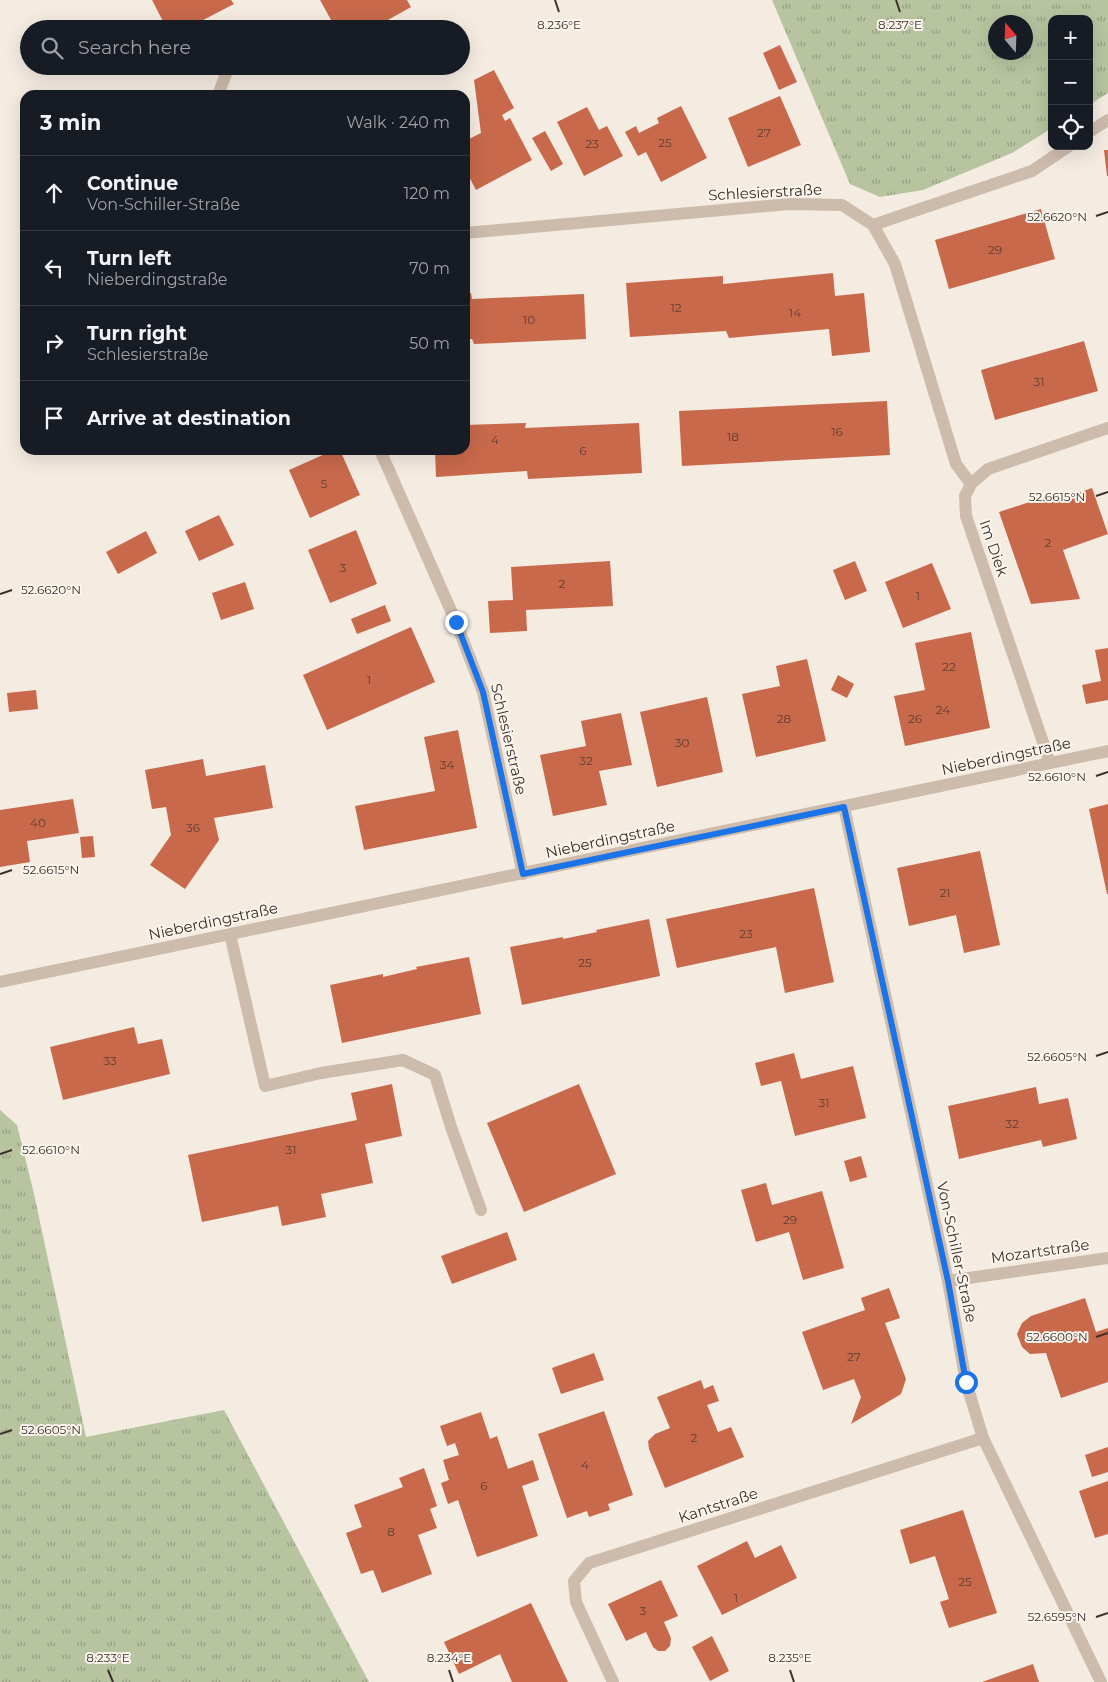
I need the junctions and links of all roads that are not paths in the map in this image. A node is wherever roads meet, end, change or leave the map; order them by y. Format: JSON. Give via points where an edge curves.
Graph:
{"nodes":[{"id":1,"x":226,"y":75,"type":"edge"},
{"id":2,"x":220,"y":90,"type":"edge"},
{"id":3,"x":1108,"y":120,"type":"edge"},
{"id":4,"x":1093,"y":129,"type":"edge"},
{"id":5,"x":1063,"y":150,"type":"edge"},
{"id":6,"x":873,"y":225,"type":"junction"},
{"id":7,"x":470,"y":233,"type":"edge"},
{"id":8,"x":1108,"y":428,"type":"edge"},
{"id":9,"x":382,"y":455,"type":"edge"},
{"id":10,"x":971,"y":484,"type":"junction"},
{"id":11,"x":1108,"y":751,"type":"edge"},
{"id":12,"x":1050,"y":763,"type":"junction"},
{"id":13,"x":844,"y":807,"type":"junction"},
{"id":14,"x":523,"y":874,"type":"junction"},
{"id":15,"x":230,"y":934,"type":"junction"},
{"id":16,"x":0,"y":982,"type":"edge"},
{"id":17,"x":481,"y":1210,"type":"dead end"},
{"id":18,"x":1108,"y":1258,"type":"edge"},
{"id":19,"x":948,"y":1281,"type":"junction"},
{"id":20,"x":983,"y":1438,"type":"junction"},
{"id":21,"x":613,"y":1682,"type":"edge"},
{"id":22,"x":1101,"y":1682,"type":"edge"}],
"edges":[{"from":1,"to":2,"type":"street"},
{"from":3,"to":4,"type":"street"},
{"from":5,"to":6,"type":"street","via":[[1032,171]]},
{"from":6,"to":7,"type":"street","name":"Schlesierstraße","via":[[842,205],[790,204]]},
{"from":6,"to":10,"type":"street","name":"Schlesierstraße","via":[[895,264],[956,464]]},
{"from":8,"to":10,"type":"street","via":[[988,469]]},
{"from":9,"to":14,"type":"street","name":"Schlesierstraße","via":[[456,622],[483,692]]},
{"from":10,"to":12,"type":"street","name":"Im Diek","via":[[965,496],[966,516]]},
{"from":11,"to":12,"type":"street","name":"Nieberdingstraße"},
{"from":12,"to":13,"type":"street","name":"Nieberdingstraße"},
{"from":13,"to":14,"type":"street","name":"Nieberdingstraße"},
{"from":13,"to":19,"type":"street","name":"Von-Schiller-Straße"},
{"from":14,"to":15,"type":"street","name":"Nieberdingstraße"},
{"from":15,"to":16,"type":"street","name":"Nieberdingstraße"},
{"from":15,"to":17,"type":"street","via":[[265,1086],[403,1060],[435,1075]]},
{"from":18,"to":19,"type":"street","name":"Mozartstraße"},
{"from":19,"to":20,"type":"street","name":"Von-Schiller-Straße","via":[[966,1382]]},
{"from":20,"to":21,"type":"street","name":"Kantstraße","via":[[589,1563],[574,1581],[576,1602]]},
{"from":20,"to":22,"type":"street","name":"Von-Schiller-Straße"}]}
